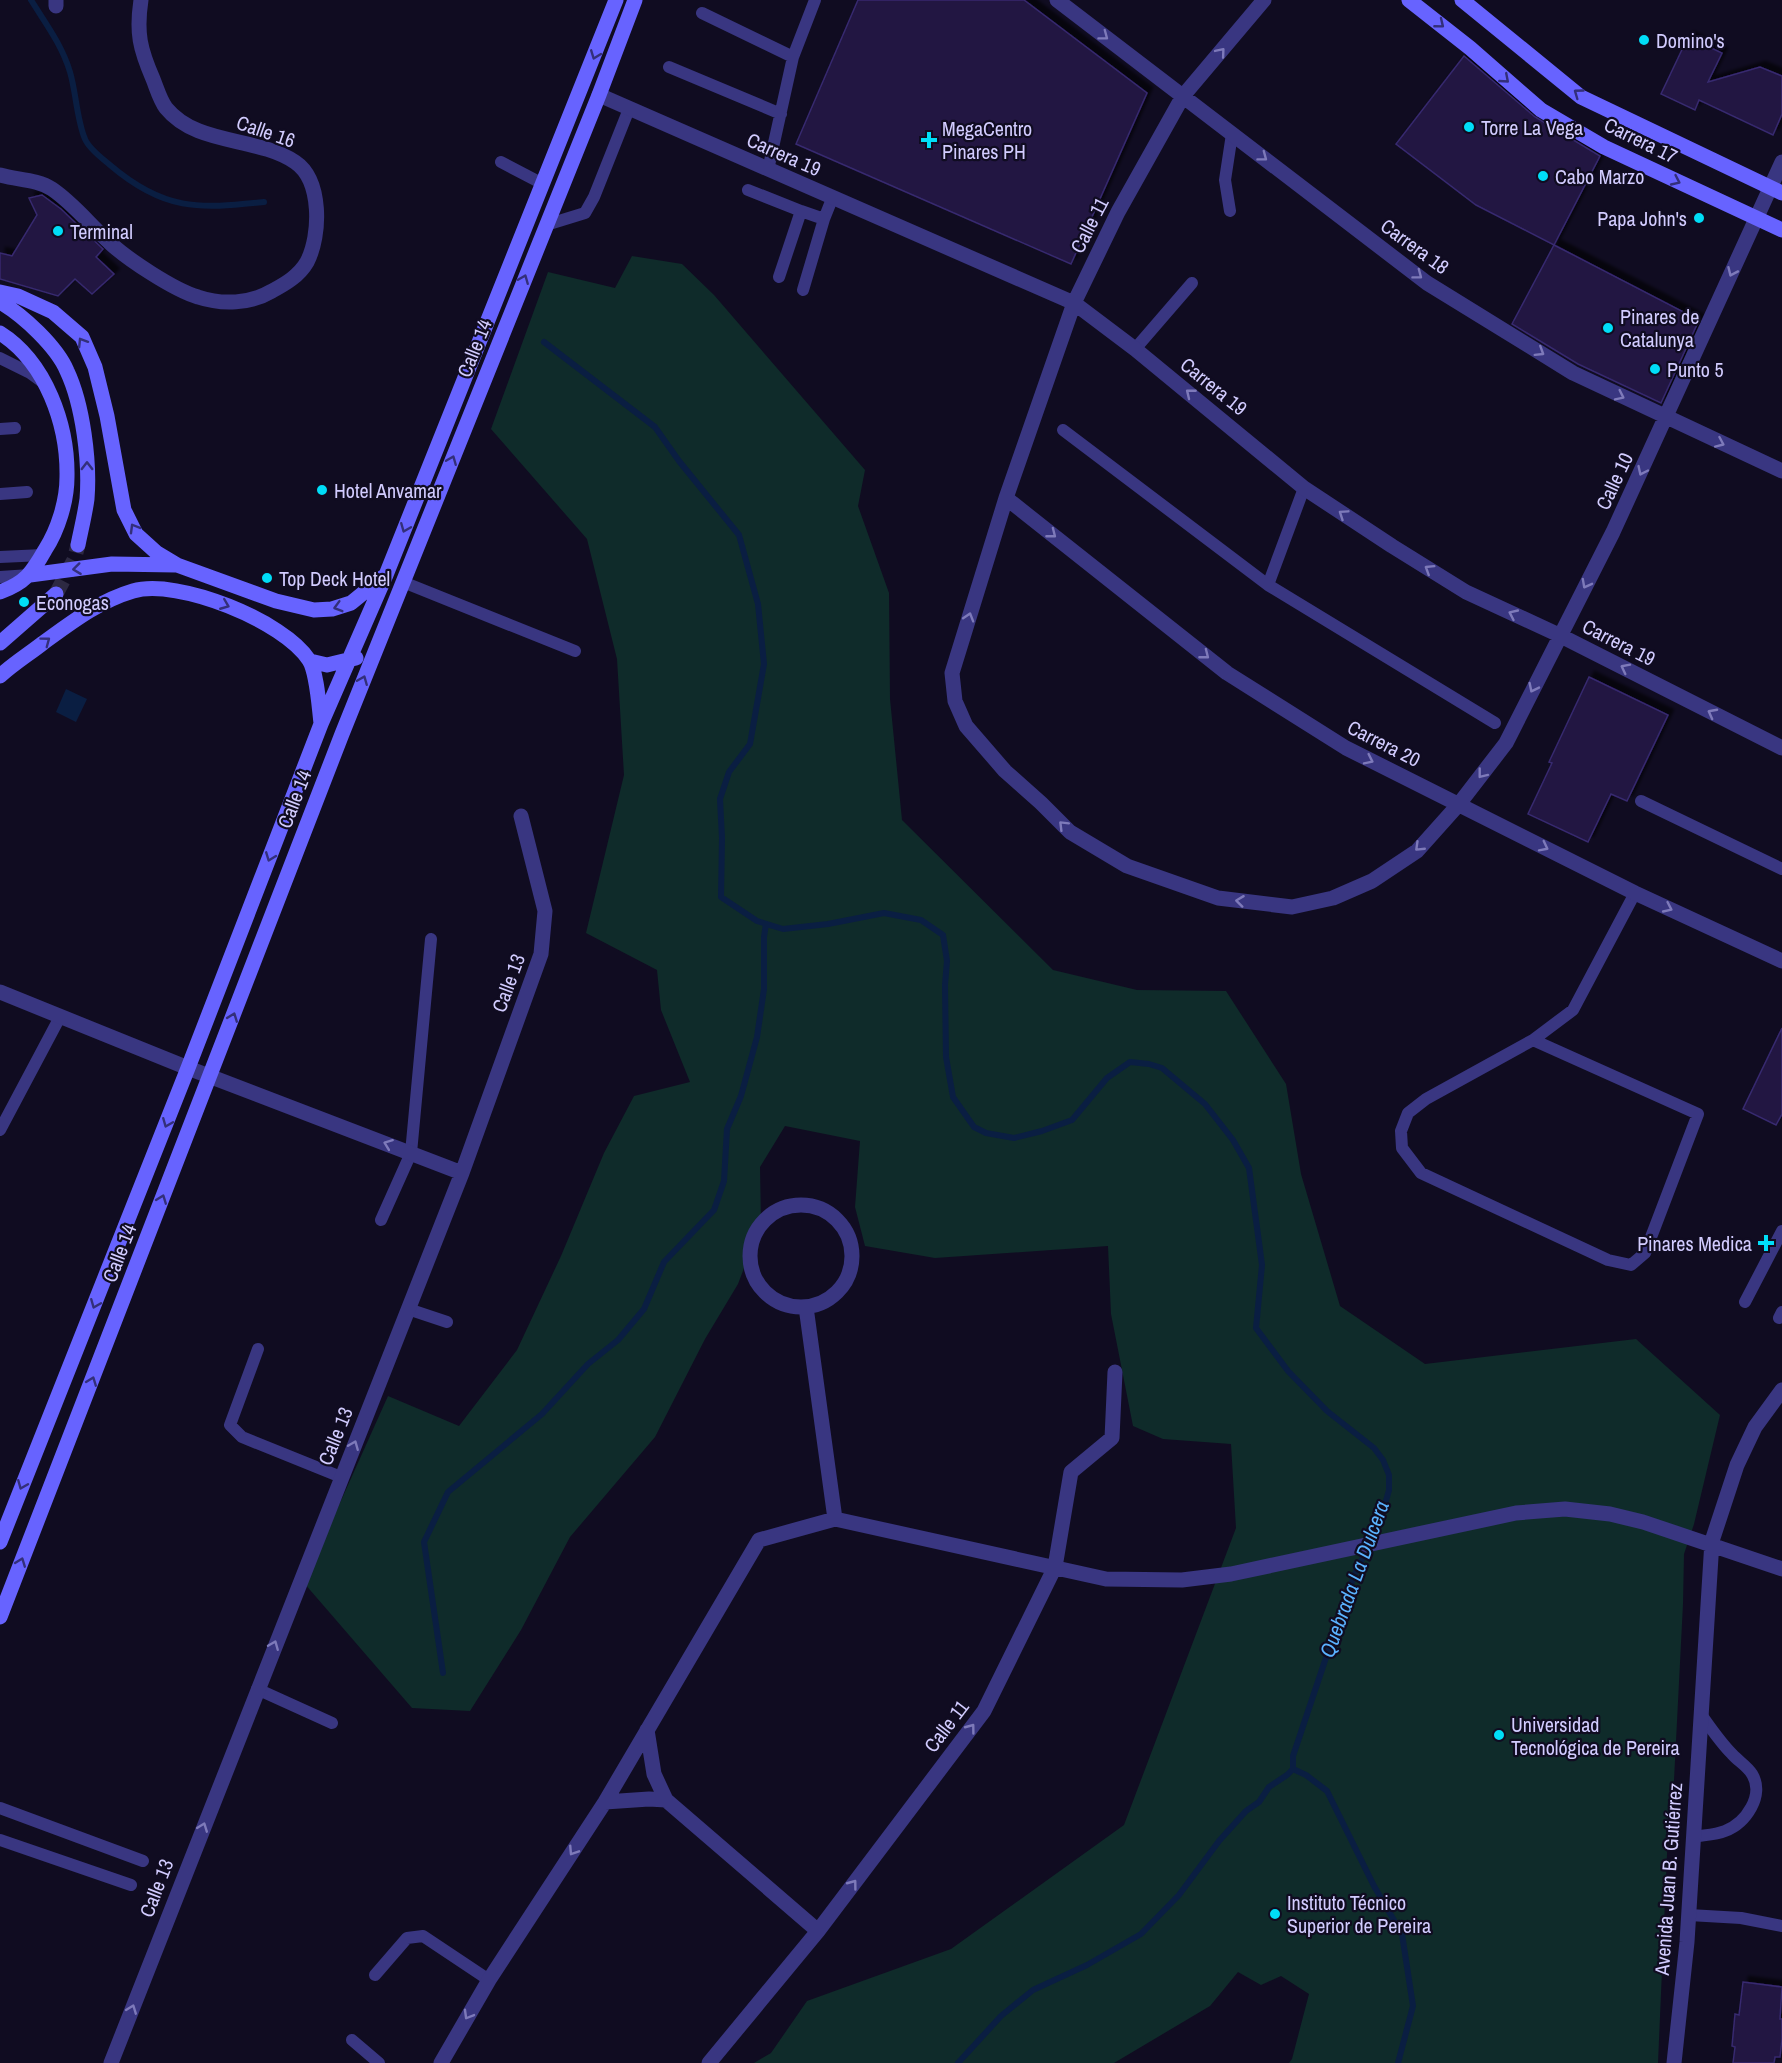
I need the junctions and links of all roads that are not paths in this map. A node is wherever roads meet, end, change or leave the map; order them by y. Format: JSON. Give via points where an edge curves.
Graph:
{"nodes":[{"id":1,"x":141,"y":0,"type":"edge"},
{"id":2,"x":616,"y":0,"type":"edge"},
{"id":3,"x":635,"y":0,"type":"edge"},
{"id":4,"x":815,"y":0,"type":"edge"},
{"id":5,"x":1057,"y":0,"type":"edge"},
{"id":6,"x":1264,"y":0,"type":"edge"},
{"id":7,"x":1409,"y":0,"type":"edge"},
{"id":8,"x":1462,"y":0,"type":"edge"},
{"id":9,"x":702,"y":13,"type":"dead end"},
{"id":10,"x":793,"y":57,"type":"junction"},
{"id":11,"x":669,"y":68,"type":"dead end"},
{"id":12,"x":599,"y":95,"type":"junction"},
{"id":13,"x":1183,"y":96,"type":"junction"},
{"id":14,"x":629,"y":109,"type":"junction"},
{"id":15,"x":781,"y":114,"type":"junction"},
{"id":16,"x":1232,"y":134,"type":"junction"},
{"id":17,"x":501,"y":162,"type":"dead end"},
{"id":18,"x":1782,"y":162,"type":"edge"},
{"id":19,"x":768,"y":170,"type":"junction"},
{"id":20,"x":0,"y":175,"type":"edge"},
{"id":21,"x":543,"y":184,"type":"junction"},
{"id":22,"x":748,"y":190,"type":"dead end"},
{"id":23,"x":1776,"y":191,"type":"edge"},
{"id":24,"x":832,"y":199,"type":"junction"},
{"id":25,"x":801,"y":211,"type":"junction"},
{"id":26,"x":1230,"y":211,"type":"dead end"},
{"id":27,"x":824,"y":219,"type":"junction"},
{"id":28,"x":1756,"y":219,"type":"junction"},
{"id":29,"x":546,"y":225,"type":"junction"},
{"id":30,"x":1782,"y":230,"type":"edge"},
{"id":31,"x":779,"y":277,"type":"dead end"},
{"id":32,"x":1192,"y":283,"type":"dead end"},
{"id":33,"x":803,"y":290,"type":"dead end"},
{"id":34,"x":0,"y":292,"type":"edge"},
{"id":35,"x":0,"y":302,"type":"edge"},
{"id":36,"x":1074,"y":303,"type":"junction"},
{"id":37,"x":0,"y":333,"type":"edge"},
{"id":38,"x":1135,"y":349,"type":"junction"},
{"id":39,"x":0,"y":358,"type":"edge"},
{"id":40,"x":45,"y":385,"type":"junction"},
{"id":41,"x":1666,"y":418,"type":"junction"},
{"id":42,"x":15,"y":428,"type":"dead end"},
{"id":43,"x":0,"y":429,"type":"edge"},
{"id":44,"x":1063,"y":430,"type":"dead end"},
{"id":45,"x":1782,"y":471,"type":"edge"},
{"id":46,"x":1304,"y":488,"type":"junction"},
{"id":47,"x":27,"y":492,"type":"dead end"},
{"id":48,"x":0,"y":494,"type":"edge"},
{"id":49,"x":1006,"y":498,"type":"junction"},
{"id":50,"x":78,"y":544,"type":"tunnel mouth"},
{"id":51,"x":43,"y":555,"type":"junction"},
{"id":52,"x":0,"y":557,"type":"edge"},
{"id":53,"x":177,"y":565,"type":"junction"},
{"id":54,"x":30,"y":575,"type":"junction"},
{"id":55,"x":386,"y":575,"type":"junction"},
{"id":56,"x":0,"y":577,"type":"edge"},
{"id":57,"x":403,"y":582,"type":"junction"},
{"id":58,"x":1268,"y":585,"type":"junction"},
{"id":59,"x":0,"y":592,"type":"edge"},
{"id":60,"x":56,"y":594,"type":"tunnel mouth"},
{"id":61,"x":1559,"y":635,"type":"junction"},
{"id":62,"x":0,"y":643,"type":"edge"},
{"id":63,"x":376,"y":650,"type":"junction"},
{"id":64,"x":575,"y":651,"type":"dead end"},
{"id":65,"x":310,"y":661,"type":"junction"},
{"id":66,"x":349,"y":661,"type":"junction"},
{"id":67,"x":0,"y":676,"type":"edge"},
{"id":68,"x":1495,"y":723,"type":"dead end"},
{"id":69,"x":321,"y":724,"type":"junction"},
{"id":70,"x":1782,"y":748,"type":"edge"},
{"id":71,"x":1641,"y":801,"type":"dead end"},
{"id":72,"x":1459,"y":804,"type":"junction"},
{"id":73,"x":521,"y":816,"type":"dead end"},
{"id":74,"x":1782,"y":869,"type":"edge"},
{"id":75,"x":1635,"y":893,"type":"junction"},
{"id":76,"x":431,"y":939,"type":"dead end"},
{"id":77,"x":1782,"y":962,"type":"edge"},
{"id":78,"x":0,"y":992,"type":"edge"},
{"id":79,"x":60,"y":1017,"type":"junction"},
{"id":80,"x":1533,"y":1040,"type":"junction"},
{"id":81,"x":188,"y":1068,"type":"junction"},
{"id":82,"x":210,"y":1076,"type":"junction"},
{"id":83,"x":0,"y":1130,"type":"edge"},
{"id":84,"x":411,"y":1153,"type":"junction"},
{"id":85,"x":462,"y":1173,"type":"junction"},
{"id":86,"x":381,"y":1220,"type":"dead end"},
{"id":87,"x":1782,"y":1231,"type":"edge"},
{"id":88,"x":1745,"y":1302,"type":"dead end"},
{"id":89,"x":806,"y":1307,"type":"junction"},
{"id":90,"x":408,"y":1309,"type":"junction"},
{"id":91,"x":447,"y":1322,"type":"dead end"},
{"id":92,"x":258,"y":1348,"type":"dead end"},
{"id":93,"x":1115,"y":1372,"type":"dead end"},
{"id":94,"x":1782,"y":1390,"type":"edge"},
{"id":95,"x":341,"y":1477,"type":"junction"},
{"id":96,"x":835,"y":1519,"type":"junction"},
{"id":97,"x":0,"y":1542,"type":"edge"},
{"id":98,"x":1055,"y":1567,"type":"junction"},
{"id":99,"x":1782,"y":1569,"type":"edge"},
{"id":100,"x":0,"y":1617,"type":"edge"},
{"id":101,"x":257,"y":1689,"type":"junction"},
{"id":102,"x":1700,"y":1713,"type":"junction"},
{"id":103,"x":332,"y":1724,"type":"dead end"},
{"id":104,"x":647,"y":1730,"type":"junction"},
{"id":105,"x":666,"y":1800,"type":"junction"},
{"id":106,"x":605,"y":1802,"type":"junction"},
{"id":107,"x":0,"y":1808,"type":"edge"},
{"id":108,"x":1693,"y":1837,"type":"junction"},
{"id":109,"x":0,"y":1840,"type":"edge"},
{"id":110,"x":142,"y":1861,"type":"dead end"},
{"id":111,"x":131,"y":1885,"type":"dead end"},
{"id":112,"x":1689,"y":1915,"type":"junction"},
{"id":113,"x":1782,"y":1926,"type":"edge"},
{"id":114,"x":818,"y":1931,"type":"junction"},
{"id":115,"x":375,"y":1976,"type":"dead end"},
{"id":116,"x":489,"y":1980,"type":"junction"},
{"id":117,"x":352,"y":2040,"type":"dead end"},
{"id":118,"x":111,"y":2063,"type":"edge"},
{"id":119,"x":379,"y":2063,"type":"edge"},
{"id":120,"x":441,"y":2063,"type":"edge"},
{"id":121,"x":709,"y":2063,"type":"edge"},
{"id":122,"x":1674,"y":2063,"type":"edge"}],
"edges":[{"from":1,"to":20,"type":"street","name":"Calle 16","via":[[142,54],[165,107],[192,128],[284,156],[304,169],[311,179],[316,201],[315,230],[306,262],[293,279],[258,298],[236,302],[197,297],[110,244],[51,188]]},
{"from":2,"to":21,"type":"main road","name":"Calle 14","one_way":true},
{"from":3,"to":12,"type":"main road","name":"Calle 14"},
{"from":4,"to":10,"type":"lane"},
{"from":5,"to":13,"type":"street","name":"Carrera 18","one_way":true},
{"from":13,"to":6,"type":"street","name":"Calle 11","one_way":true},
{"from":7,"to":28,"type":"main road","name":"Carrera 17","one_way":true,"via":[[1541,110],[1604,147]]},
{"from":23,"to":8,"type":"main road","name":"Carrera 17","one_way":true,"via":[[1581,97]]},
{"from":9,"to":10,"type":"lane"},
{"from":10,"to":15,"type":"lane"},
{"from":11,"to":15,"type":"lane"},
{"from":12,"to":14,"type":"street","name":"Carrera 19"},
{"from":12,"to":29,"type":"main road","name":"Calle 14"},
{"from":13,"to":16,"type":"street","name":"Carrera 18"},
{"from":13,"to":36,"type":"street","name":"Calle 11","via":[[1118,212]]},
{"from":14,"to":19,"type":"street","name":"Carrera 19"},
{"from":14,"to":29,"type":"lane","via":[[585,213]]},
{"from":15,"to":19,"type":"lane"},
{"from":16,"to":26,"type":"lane","via":[[1225,180]]},
{"from":16,"to":41,"type":"street","name":"Carrera 18","one_way":true,"via":[[1427,283],[1573,373]]},
{"from":17,"to":21,"type":"lane"},
{"from":18,"to":23,"type":"street","name":"Calle 10"},
{"from":19,"to":24,"type":"street","name":"Carrera 19"},
{"from":21,"to":55,"type":"main road","name":"Calle 14","one_way":true},
{"from":22,"to":25,"type":"lane"},
{"from":23,"to":28,"type":"street","name":"Calle 10"},
{"from":24,"to":27,"type":"lane"},
{"from":24,"to":36,"type":"street","name":"Carrera 19"},
{"from":25,"to":27,"type":"lane"},
{"from":25,"to":31,"type":"lane"},
{"from":27,"to":33,"type":"lane"},
{"from":28,"to":30,"type":"main road","name":"Carrera 17"},
{"from":28,"to":41,"type":"street","name":"Calle 10","one_way":true},
{"from":57,"to":29,"type":"main road","name":"Calle 14","one_way":true},
{"from":32,"to":38,"type":"lane"},
{"from":53,"to":34,"type":"main road","one_way":true,"via":[[136,534],[124,510],[95,367],[81,337],[53,312]]},
{"from":50,"to":35,"type":"main road","one_way":true,"via":[[87,500],[87,456],[76,394],[67,369],[50,346]]},
{"from":36,"to":38,"type":"street","name":"Carrera 19"},
{"from":36,"to":49,"type":"street","name":"Calle 11"},
{"from":37,"to":40,"type":"main road","via":[[31,360]]},
{"from":46,"to":38,"type":"street","name":"Carrera 19","one_way":true},
{"from":39,"to":40,"type":"lane"},
{"from":40,"to":51,"type":"main road","via":[[61,427],[68,478],[53,538]]},
{"from":41,"to":45,"type":"street","name":"Carrera 18","one_way":true},
{"from":41,"to":61,"type":"street","name":"Calle 10","one_way":true},
{"from":42,"to":43,"type":"lane"},
{"from":44,"to":58,"type":"lane"},
{"from":46,"to":58,"type":"lane"},
{"from":61,"to":46,"type":"street","name":"Carrera 19","one_way":true,"via":[[1466,592]]},
{"from":47,"to":48,"type":"lane"},
{"from":49,"to":72,"type":"street","name":"Carrera 20","one_way":true,"via":[[1227,672],[1346,748]]},
{"from":72,"to":49,"type":"street","name":"Calle 11","one_way":true,"via":[[1417,851],[1372,881],[1334,898],[1292,907],[1218,898],[1127,866],[1071,832],[1005,771],[966,726],[955,701],[952,673]]},
{"from":51,"to":52,"type":"lane"},
{"from":51,"to":54,"type":"main road"},
{"from":53,"to":54,"type":"main road","one_way":true,"via":[[112,564]]},
{"from":55,"to":53,"type":"main road","one_way":true,"via":[[351,603],[314,610],[276,601]]},
{"from":54,"to":56,"type":"lane"},
{"from":54,"to":59,"type":"main road"},
{"from":55,"to":66,"type":"main road","name":"Calle 14"},
{"from":57,"to":63,"type":"main road","name":"Calle 14"},
{"from":57,"to":64,"type":"lane"},
{"from":58,"to":68,"type":"lane"},
{"from":60,"to":62,"type":"main road"},
{"from":70,"to":61,"type":"street","name":"Carrera 19","one_way":true},
{"from":61,"to":72,"type":"street","name":"Calle 10","one_way":true,"via":[[1506,743]]},
{"from":63,"to":66,"type":"main road"},
{"from":82,"to":63,"type":"main road","name":"Calle 14","one_way":true},
{"from":65,"to":66,"type":"main road","via":[[327,665]]},
{"from":67,"to":65,"type":"main road","one_way":true,"via":[[106,600],[136,590],[161,588],[216,601],[263,621]]},
{"from":65,"to":69,"type":"main road"},
{"from":66,"to":69,"type":"main road","name":"Calle 14"},
{"from":69,"to":81,"type":"main road","name":"Calle 14","one_way":true},
{"from":71,"to":74,"type":"lane"},
{"from":72,"to":75,"type":"street","name":"Carrera 20","one_way":true},
{"from":73,"to":85,"type":"street","name":"Calle 13","via":[[545,911],[541,954]]},
{"from":75,"to":77,"type":"street","name":"Carrera 20","one_way":true},
{"from":75,"to":80,"type":"lane","via":[[1574,1010]]},
{"from":76,"to":84,"type":"lane"},
{"from":78,"to":79,"type":"street"},
{"from":79,"to":81,"type":"street"},
{"from":79,"to":83,"type":"lane"},
{"from":80,"to":80,"type":"lane","via":[[1698,1114],[1645,1252],[1631,1265],[1608,1260],[1421,1173],[1402,1148],[1401,1131],[1408,1113],[1426,1099]]},
{"from":81,"to":82,"type":"street"},
{"from":81,"to":97,"type":"main road","name":"Calle 14","one_way":true},
{"from":84,"to":82,"type":"street","one_way":true},
{"from":100,"to":82,"type":"main road","name":"Calle 14","one_way":true},
{"from":84,"to":85,"type":"street"},
{"from":84,"to":86,"type":"lane"},
{"from":85,"to":90,"type":"street","name":"Calle 13"},
{"from":87,"to":88,"type":"lane"},
{"from":89,"to":89,"type":"street","via":[[824,1303],[838,1293],[853,1262],[852,1244],[833,1215],[800,1204],[784,1207],[763,1221],[751,1242],[749,1259],[753,1275],[768,1295],[790,1306]]},
{"from":89,"to":96,"type":"street"},
{"from":90,"to":91,"type":"lane"},
{"from":95,"to":90,"type":"street","name":"Calle 13","one_way":true},
{"from":92,"to":95,"type":"lane","via":[[230,1425],[242,1437]]},
{"from":93,"to":98,"type":"street","name":"Calle 11","via":[[1112,1438],[1071,1472]]},
{"from":94,"to":102,"type":"street","name":"Avenida Juan B. Gutiérrez","via":[[1755,1427],[1737,1465],[1712,1541]]},
{"from":101,"to":95,"type":"street","name":"Calle 13","one_way":true},
{"from":96,"to":98,"type":"street"},
{"from":96,"to":104,"type":"street","via":[[759,1540]]},
{"from":98,"to":99,"type":"street","via":[[1106,1579],[1182,1580],[1231,1574],[1516,1512],[1565,1509],[1643,1522]]},
{"from":114,"to":98,"type":"street","name":"Calle 11","one_way":true,"via":[[984,1711]]},
{"from":101,"to":103,"type":"lane"},
{"from":118,"to":101,"type":"street","name":"Calle 13","one_way":true},
{"from":102,"to":108,"type":"street","name":"Avenida Juan B. Gutiérrez"},
{"from":102,"to":108,"type":"lane","via":[[1731,1754],[1751,1772],[1756,1797],[1735,1826]]},
{"from":104,"to":105,"type":"street","via":[[654,1774]]},
{"from":104,"to":106,"type":"street"},
{"from":105,"to":106,"type":"street"},
{"from":105,"to":114,"type":"street"},
{"from":106,"to":116,"type":"street","one_way":true},
{"from":107,"to":110,"type":"lane"},
{"from":108,"to":112,"type":"street","name":"Avenida Juan B. Gutiérrez"},
{"from":109,"to":111,"type":"lane"},
{"from":112,"to":113,"type":"lane","via":[[1750,1919]]},
{"from":112,"to":122,"type":"street","name":"Avenida Juan B. Gutiérrez"},
{"from":114,"to":121,"type":"street","name":"Calle 11"},
{"from":115,"to":116,"type":"lane","via":[[407,1938],[423,1936]]},
{"from":116,"to":120,"type":"street","one_way":true},
{"from":117,"to":119,"type":"lane"}]}
